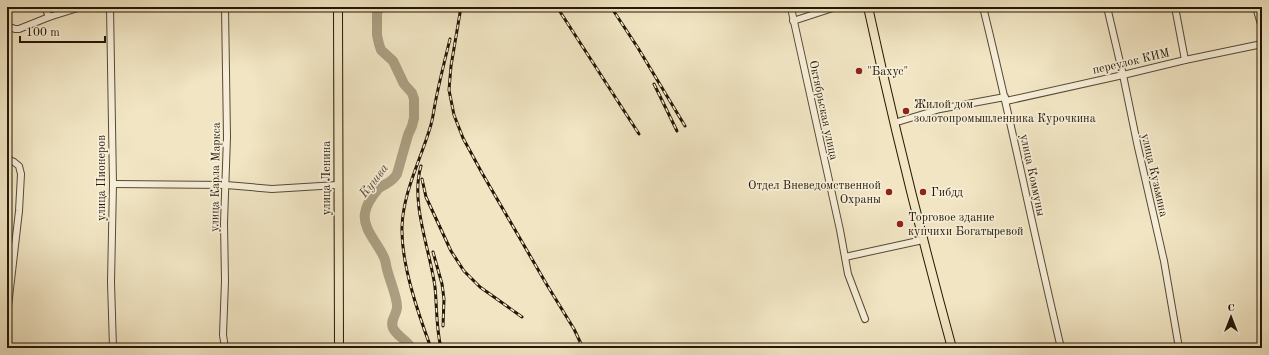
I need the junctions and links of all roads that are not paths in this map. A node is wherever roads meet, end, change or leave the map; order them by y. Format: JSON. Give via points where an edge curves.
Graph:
{"nodes":[{"id":1,"x":45,"y":7,"type":"edge"},
{"id":2,"x":81,"y":7,"type":"edge"},
{"id":3,"x":110,"y":7,"type":"edge"},
{"id":4,"x":225,"y":7,"type":"edge"},
{"id":5,"x":338,"y":7,"type":"edge"},
{"id":6,"x":836,"y":7,"type":"edge"},
{"id":7,"x":868,"y":7,"type":"edge"},
{"id":8,"x":983,"y":7,"type":"edge"},
{"id":9,"x":1107,"y":7,"type":"edge"},
{"id":10,"x":1175,"y":7,"type":"edge"},
{"id":11,"x":1256,"y":7,"type":"edge"},
{"id":12,"x":791,"y":8,"type":"dead end"},
{"id":13,"x":49,"y":17,"type":"junction"},
{"id":14,"x":793,"y":21,"type":"junction"},
{"id":15,"x":7,"y":26,"type":"edge"},
{"id":16,"x":1262,"y":28,"type":"edge"},
{"id":17,"x":1262,"y":44,"type":"edge"},
{"id":18,"x":1185,"y":60,"type":"junction"},
{"id":19,"x":1123,"y":75,"type":"junction"},
{"id":20,"x":1006,"y":99,"type":"junction"},
{"id":21,"x":894,"y":123,"type":"junction"},
{"id":22,"x":7,"y":158,"type":"edge"},
{"id":23,"x":113,"y":184,"type":"junction"},
{"id":24,"x":226,"y":185,"type":"junction"},
{"id":25,"x":337,"y":185,"type":"junction"},
{"id":26,"x":923,"y":240,"type":"junction"},
{"id":27,"x":845,"y":257,"type":"junction"},
{"id":28,"x":7,"y":315,"type":"edge"},
{"id":29,"x":865,"y":319,"type":"dead end"},
{"id":30,"x":113,"y":348,"type":"edge"},
{"id":31,"x":225,"y":348,"type":"edge"},
{"id":32,"x":339,"y":348,"type":"edge"},
{"id":33,"x":952,"y":348,"type":"edge"},
{"id":34,"x":1061,"y":348,"type":"edge"},
{"id":35,"x":1179,"y":348,"type":"edge"}],
"edges":[{"from":1,"to":13,"type":"street"},
{"from":2,"to":13,"type":"street"},
{"from":3,"to":23,"type":"street","name":"улица Пионеров"},
{"from":4,"to":24,"type":"street","name":"улица Карла Маркса","via":[[228,137]]},
{"from":5,"to":25,"type":"main road","name":"улица Ленина"},
{"from":6,"to":14,"type":"street"},
{"from":7,"to":21,"type":"main road"},
{"from":8,"to":20,"type":"street","name":"улица Коммуны"},
{"from":9,"to":19,"type":"street","name":"улица Кузьмина"},
{"from":10,"to":18,"type":"street"},
{"from":11,"to":16,"type":"street"},
{"from":12,"to":14,"type":"street","name":"Октябрьская улица"},
{"from":13,"to":15,"type":"street","via":[[19,29]]},
{"from":14,"to":27,"type":"street","name":"Октябрьская улица"},
{"from":17,"to":18,"type":"street","name":"переулок КИМ"},
{"from":18,"to":19,"type":"street","name":"переулок КИМ"},
{"from":19,"to":20,"type":"street","name":"переулок КИМ"},
{"from":19,"to":35,"type":"street","name":"улица Кузьмина","via":[[1164,261]]},
{"from":20,"to":21,"type":"street","name":"переулок КИМ","via":[[940,109]]},
{"from":20,"to":34,"type":"street","name":"улица Коммуны"},
{"from":21,"to":26,"type":"main road"},
{"from":22,"to":28,"type":"street","via":[[19,166],[21,174]]},
{"from":23,"to":24,"type":"street"},
{"from":23,"to":30,"type":"street","name":"улица Пионеров"},
{"from":24,"to":25,"type":"street","via":[[272,189]]},
{"from":24,"to":31,"type":"street","name":"улица Карла Маркса","via":[[223,335]]},
{"from":25,"to":32,"type":"main road","name":"улица Ленина"},
{"from":26,"to":27,"type":"street"},
{"from":26,"to":33,"type":"main road"},
{"from":27,"to":29,"type":"street","name":"Октябрьская улица","via":[[848,274]]}]}
